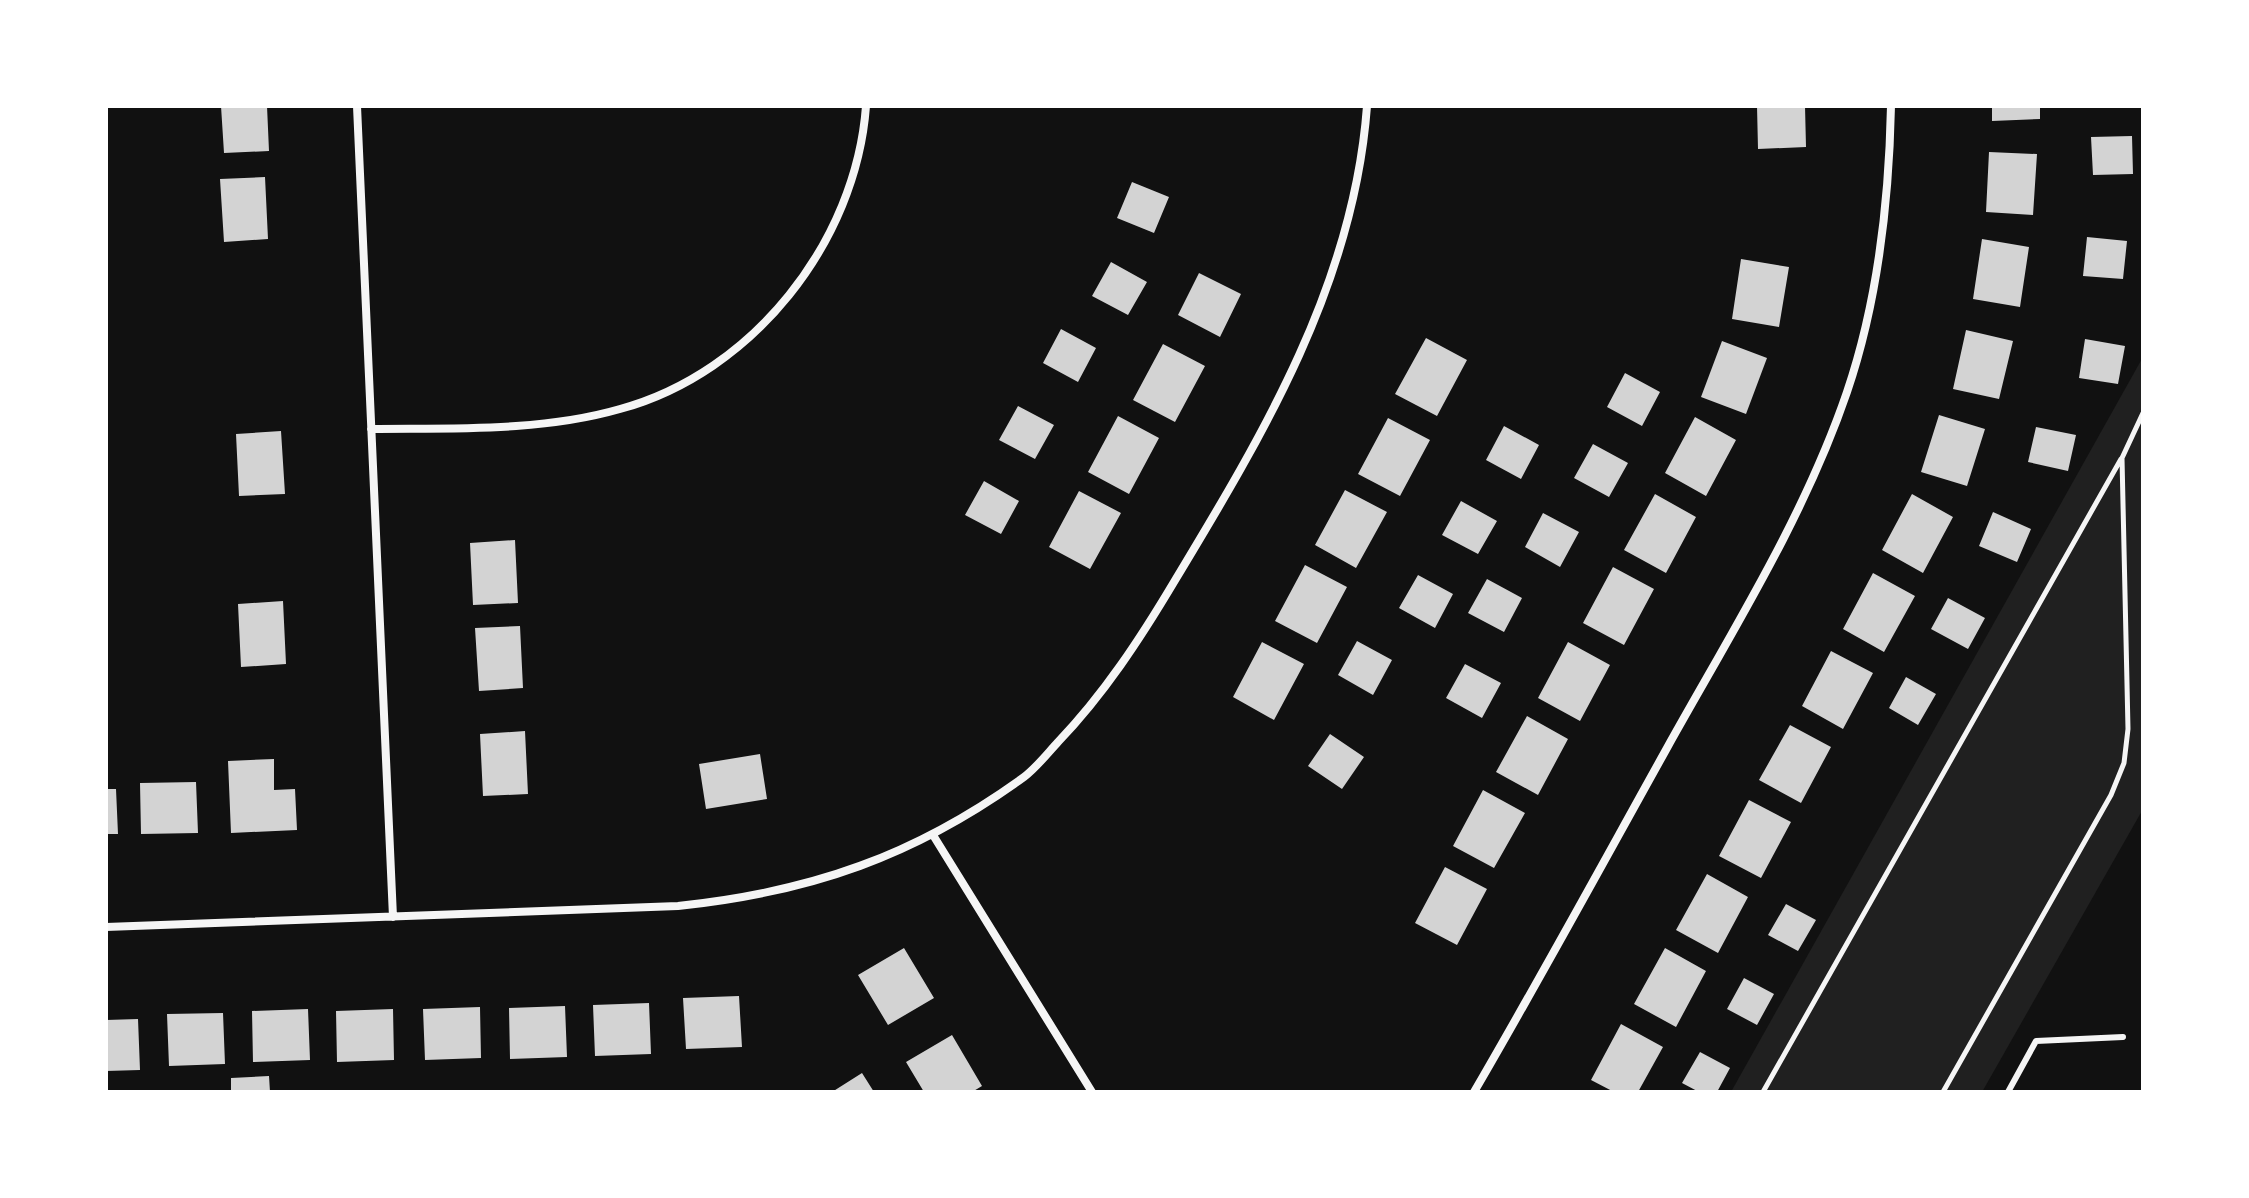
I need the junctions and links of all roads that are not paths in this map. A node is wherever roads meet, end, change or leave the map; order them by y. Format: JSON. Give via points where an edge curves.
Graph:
{"nodes":[{"id":1,"x":357,"y":106,"type":"edge"},
{"id":2,"x":866,"y":106,"type":"edge"},
{"id":3,"x":1367,"y":106,"type":"edge"},
{"id":4,"x":1891,"y":106,"type":"edge"},
{"id":5,"x":371,"y":429,"type":"junction"},
{"id":6,"x":933,"y":835,"type":"junction"},
{"id":7,"x":393,"y":917,"type":"junction"},
{"id":8,"x":106,"y":927,"type":"edge"},
{"id":9,"x":2123,"y":1037,"type":"dead end"},
{"id":10,"x":1092,"y":1092,"type":"edge"},
{"id":11,"x":1474,"y":1092,"type":"edge"},
{"id":12,"x":2008,"y":1092,"type":"edge"}],
"edges":[{"from":1,"to":5,"type":"street"},
{"from":2,"to":5,"type":"street","via":[[856,169],[825,243],[768,318],[708,368],[648,401],[584,417],[543,424]]},
{"from":3,"to":6,"type":"street","via":[[1351,214],[1311,335],[1208,526],[1088,711],[1026,776]]},
{"from":4,"to":11,"type":"street","via":[[1875,280],[1852,377],[1828,442],[1773,558]]},
{"from":5,"to":7,"type":"street"},
{"from":6,"to":7,"type":"street","via":[[847,873],[747,899]]},
{"from":6,"to":10,"type":"street"},
{"from":7,"to":8,"type":"street"},
{"from":9,"to":12,"type":"lane","via":[[2036,1041]]}]}
